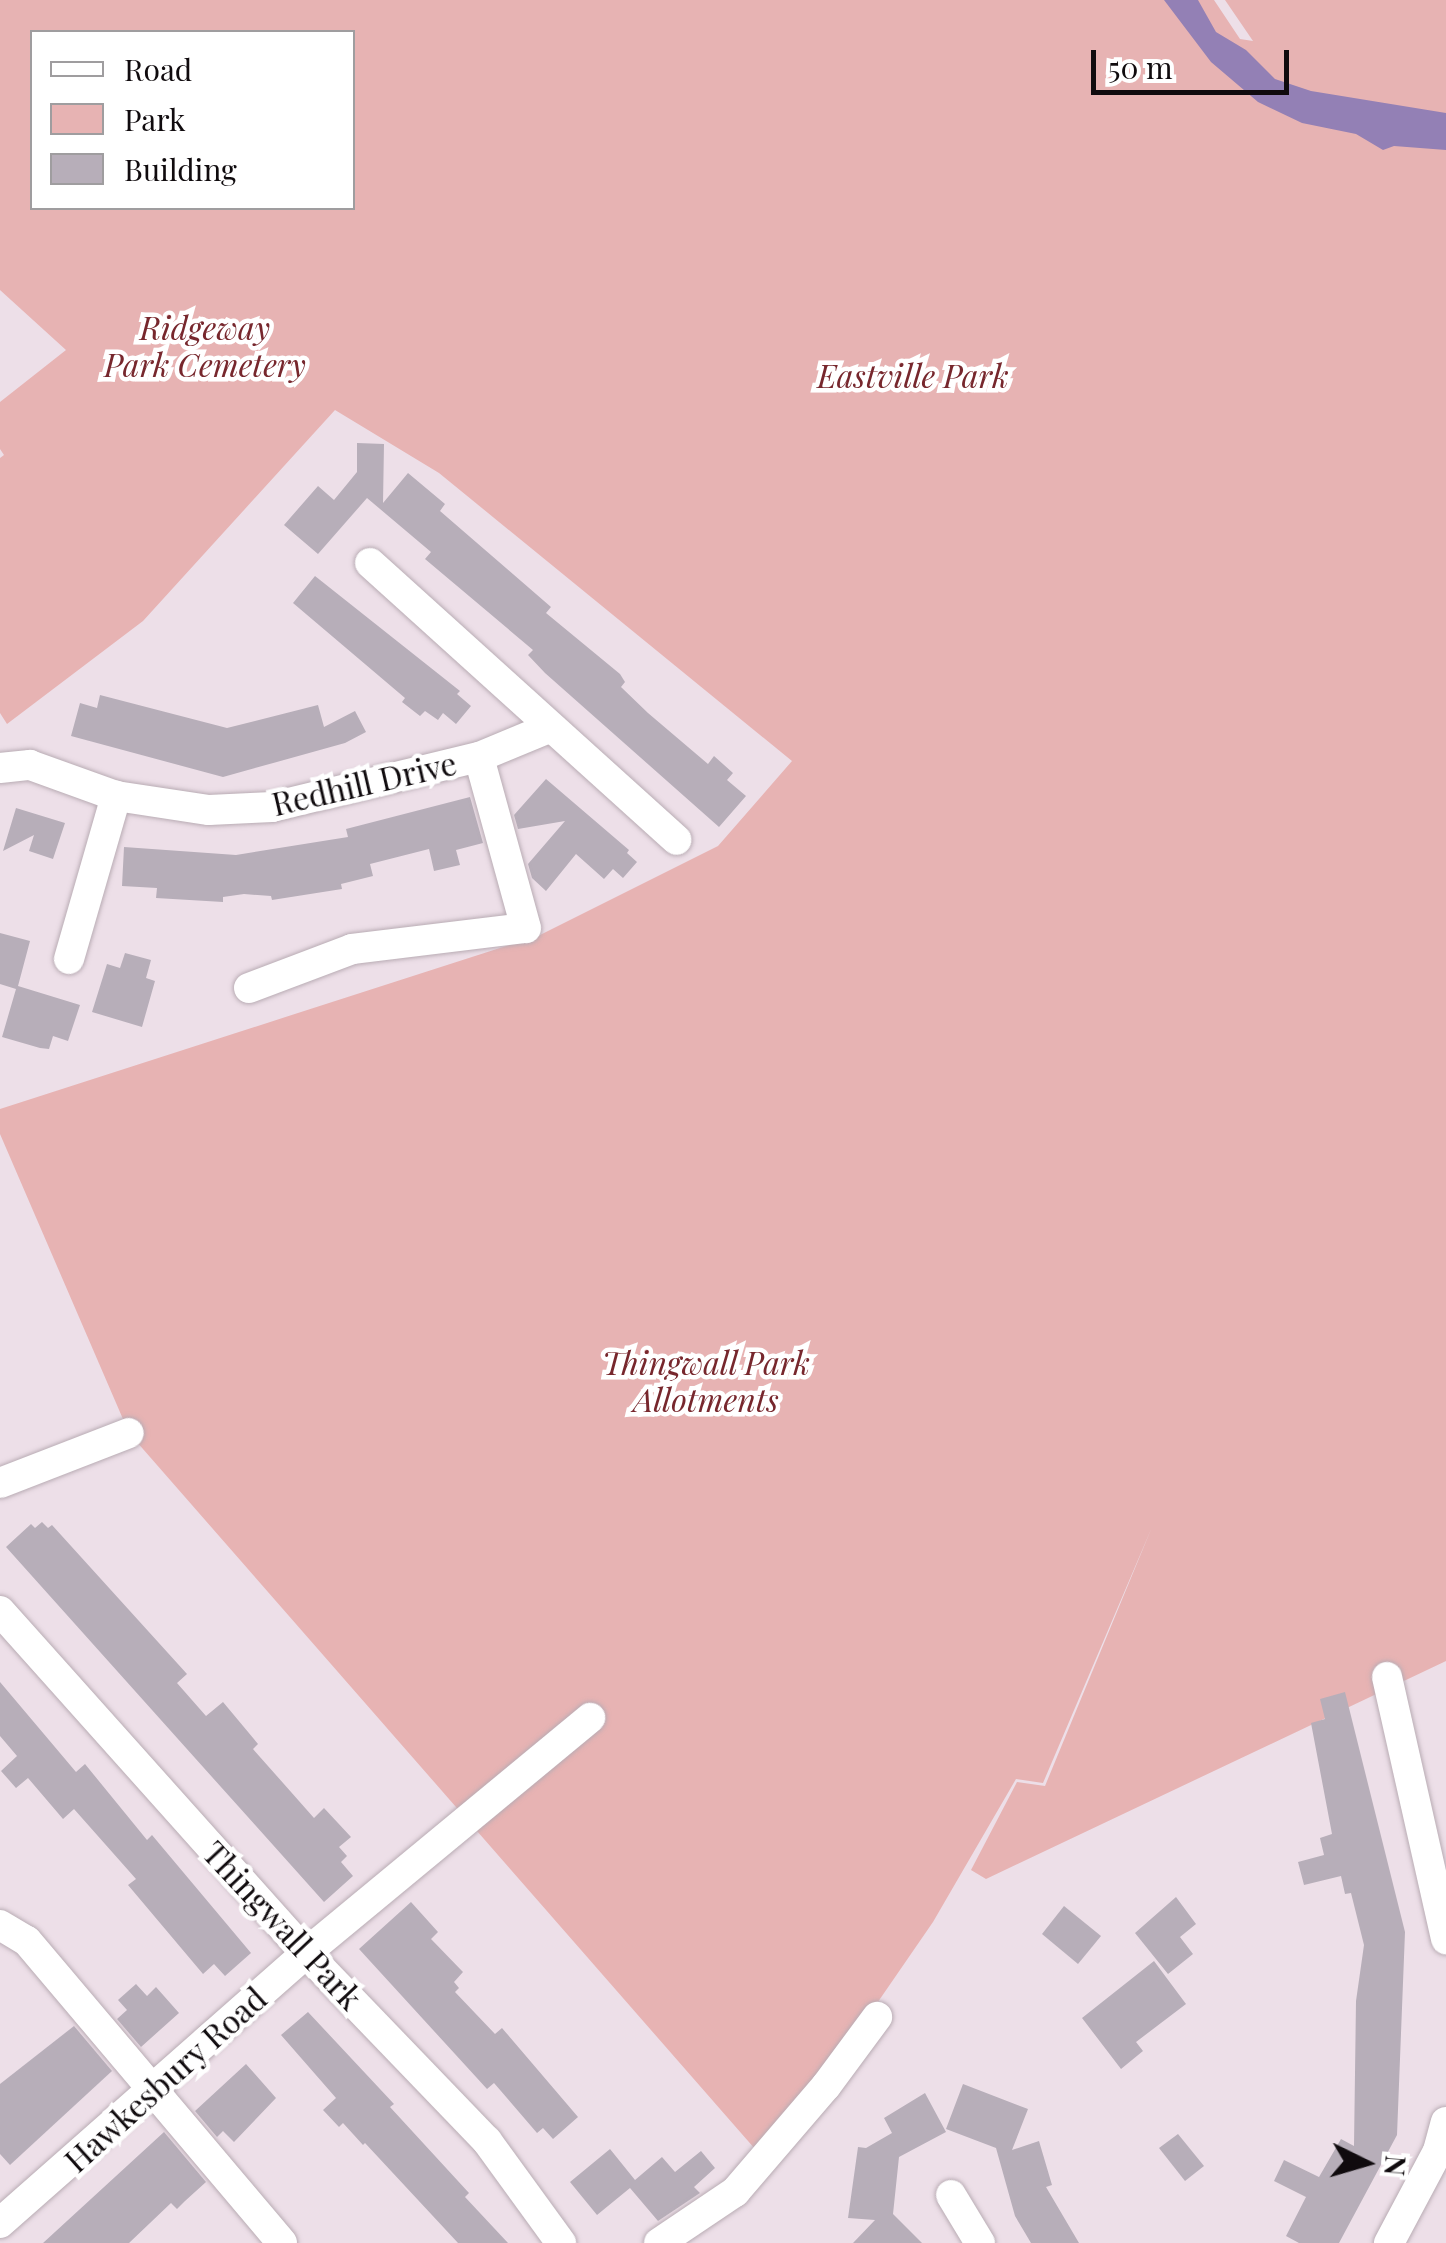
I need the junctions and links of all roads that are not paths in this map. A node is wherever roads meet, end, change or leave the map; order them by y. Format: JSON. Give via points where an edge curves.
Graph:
{"nodes":[{"id":1,"x":370,"y":563,"type":"dead end"},
{"id":2,"x":549,"y":728,"type":"junction"},
{"id":3,"x":479,"y":756,"type":"junction"},
{"id":4,"x":0,"y":768,"type":"edge"},
{"id":5,"x":116,"y":796,"type":"junction"},
{"id":6,"x":677,"y":840,"type":"dead end"},
{"id":7,"x":69,"y":959,"type":"dead end"},
{"id":8,"x":249,"y":988,"type":"dead end"},
{"id":9,"x":129,"y":1433,"type":"dead end"},
{"id":10,"x":0,"y":1484,"type":"edge"},
{"id":11,"x":0,"y":1611,"type":"edge"},
{"id":12,"x":1388,"y":1677,"type":"dead end"},
{"id":13,"x":590,"y":1718,"type":"dead end"},
{"id":14,"x":0,"y":1925,"type":"edge"},
{"id":15,"x":1446,"y":1939,"type":"edge"},
{"id":16,"x":306,"y":1953,"type":"junction"},
{"id":17,"x":877,"y":2017,"type":"dead end"},
{"id":18,"x":153,"y":2091,"type":"junction"},
{"id":19,"x":1446,"y":2122,"type":"edge"},
{"id":20,"x":951,"y":2195,"type":"dead end"},
{"id":21,"x":0,"y":2223,"type":"edge"},
{"id":22,"x":282,"y":2243,"type":"edge"},
{"id":23,"x":561,"y":2243,"type":"edge"},
{"id":24,"x":659,"y":2243,"type":"edge"},
{"id":25,"x":980,"y":2243,"type":"edge"},
{"id":26,"x":1389,"y":2243,"type":"edge"}],
"edges":[{"from":1,"to":2,"type":"street"},
{"from":2,"to":3,"type":"street","name":"Redhill Drive"},
{"from":2,"to":6,"type":"street"},
{"from":3,"to":5,"type":"street","name":"Redhill Drive","via":[[272,807],[209,810]]},
{"from":3,"to":8,"type":"street","via":[[526,928],[352,949]]},
{"from":4,"to":5,"type":"street","name":"Redhill Drive","via":[[30,766]]},
{"from":5,"to":7,"type":"street"},
{"from":9,"to":10,"type":"street"},
{"from":11,"to":16,"type":"street","name":"Thingwall Park"},
{"from":12,"to":15,"type":"street"},
{"from":13,"to":16,"type":"street","name":"Hawkesbury Road"},
{"from":14,"to":18,"type":"street","via":[[28,1941]]},
{"from":16,"to":18,"type":"street","name":"Hawkesbury Road"},
{"from":16,"to":23,"type":"street","name":"Thingwall Park","via":[[487,2141]]},
{"from":17,"to":24,"type":"street","via":[[735,2192]]},
{"from":18,"to":21,"type":"street","name":"Hawkesbury Road"},
{"from":18,"to":22,"type":"street"},
{"from":19,"to":26,"type":"street","via":[[1438,2151]]},
{"from":20,"to":25,"type":"street"}]}
